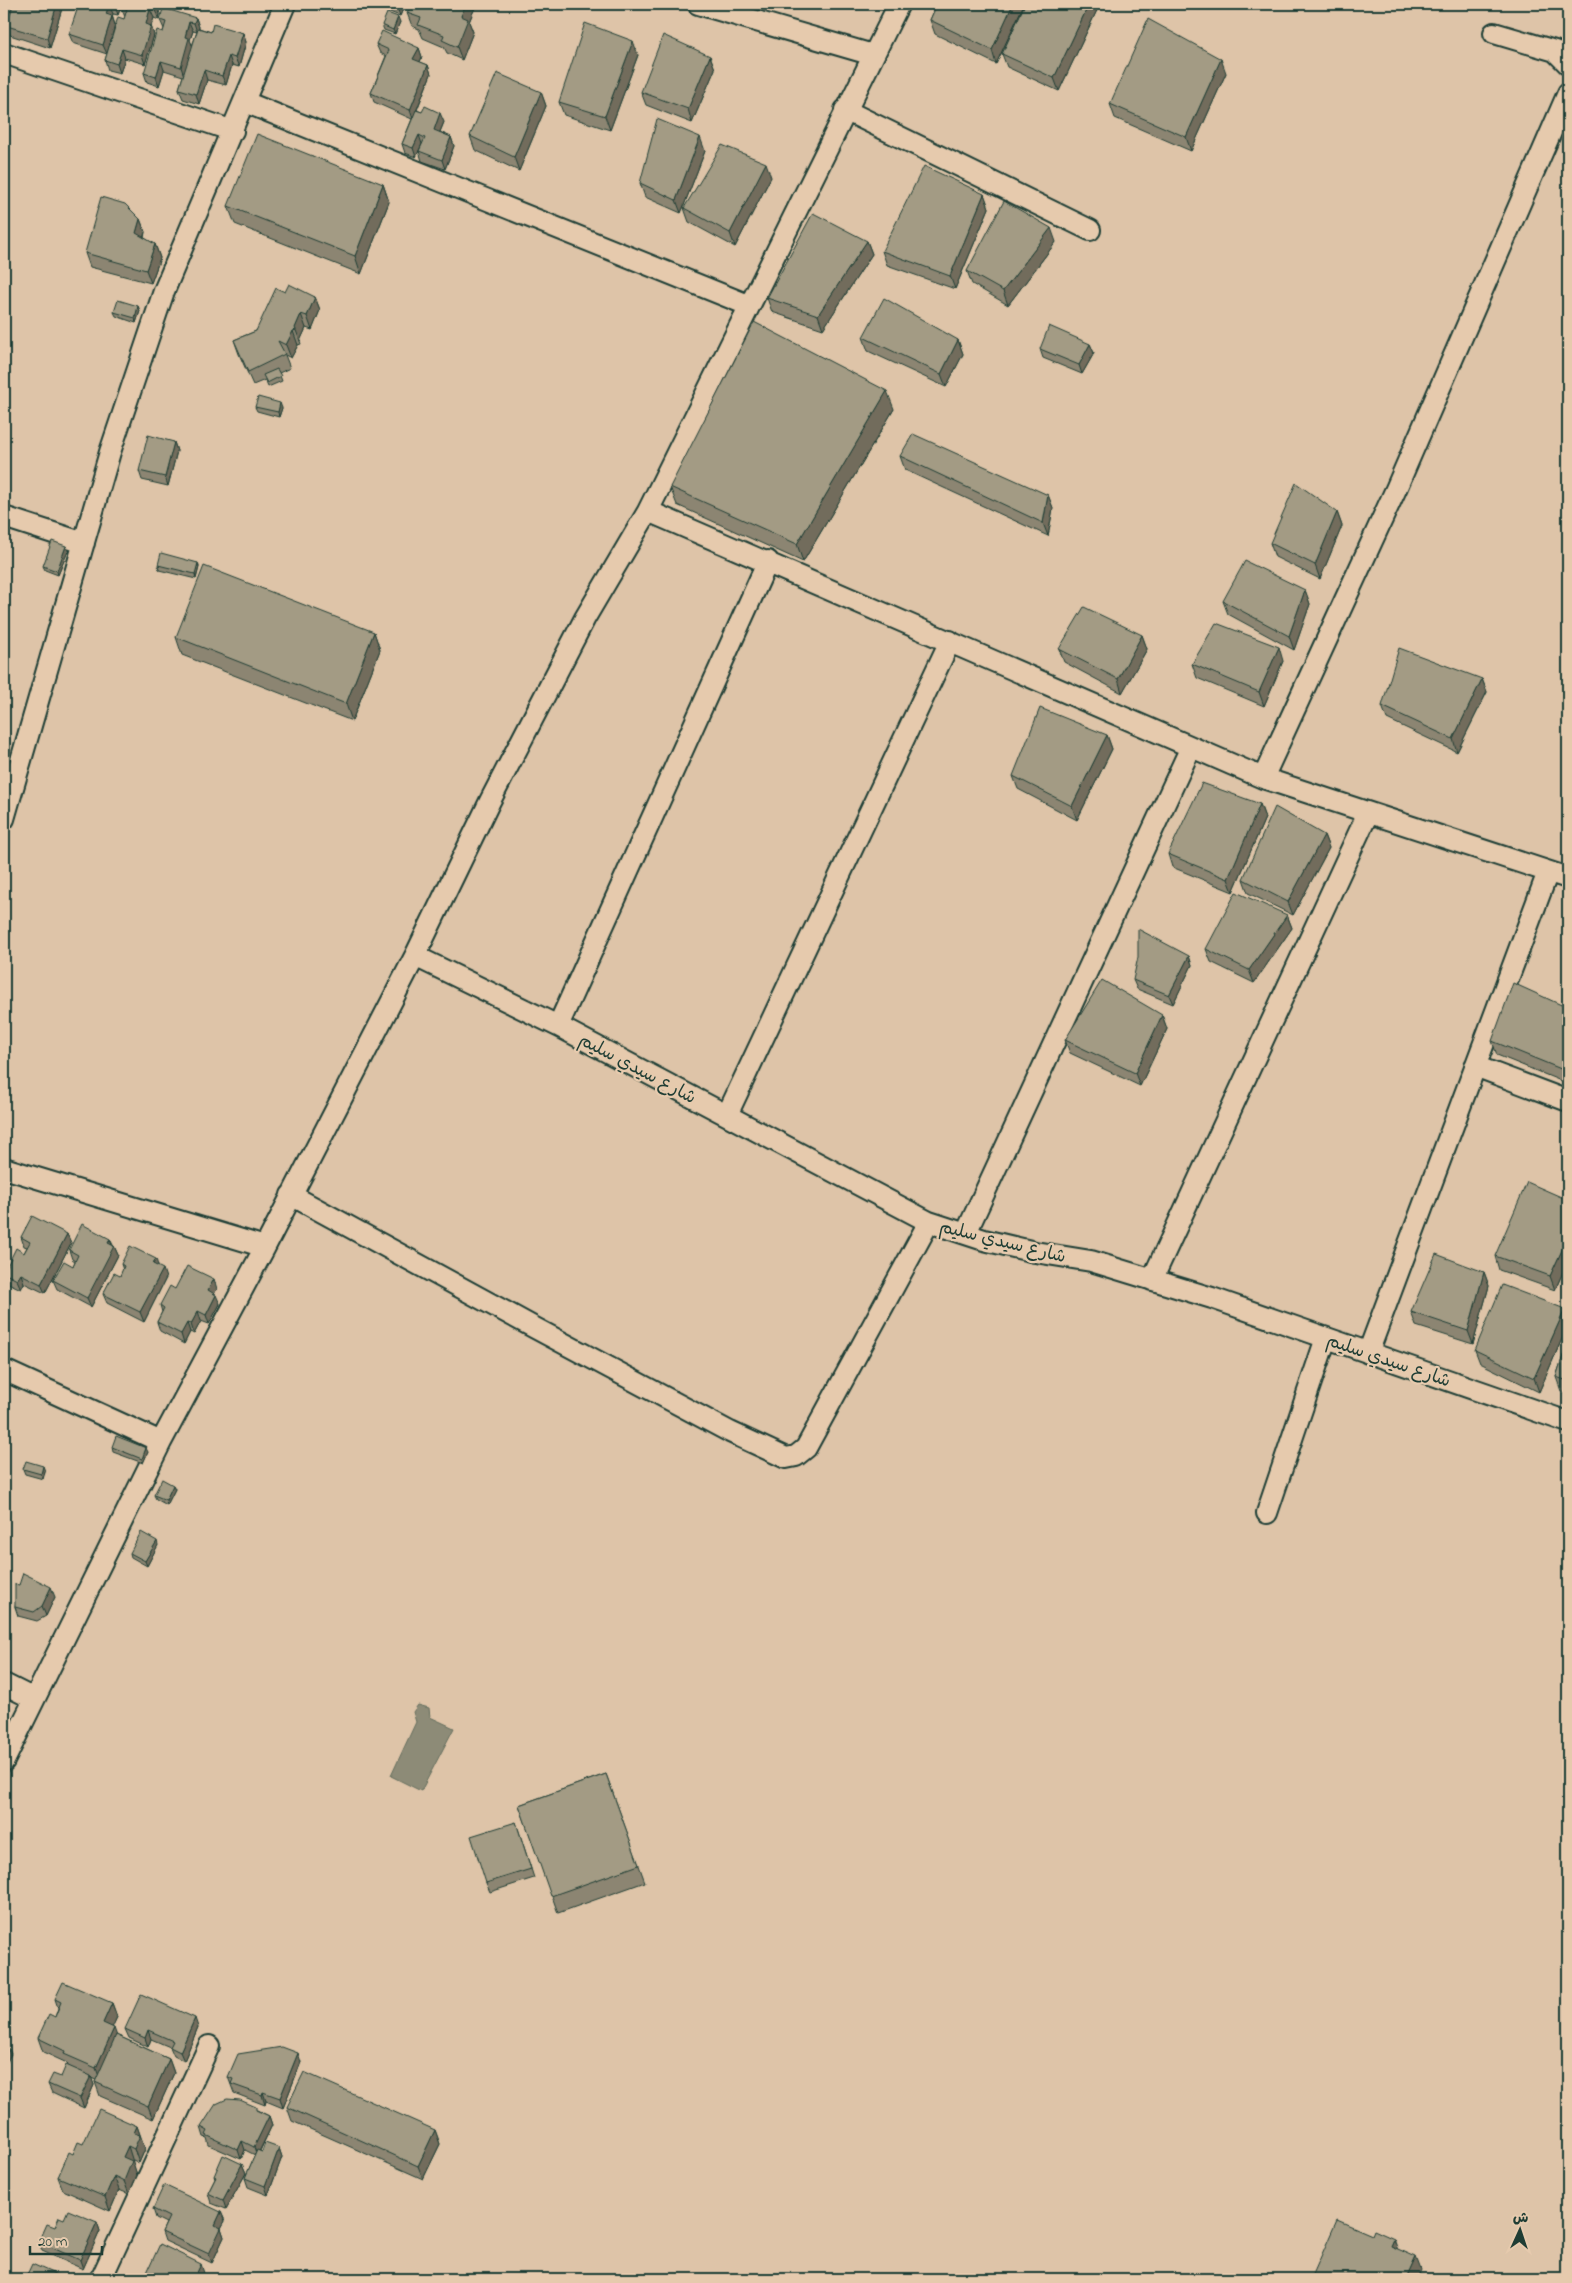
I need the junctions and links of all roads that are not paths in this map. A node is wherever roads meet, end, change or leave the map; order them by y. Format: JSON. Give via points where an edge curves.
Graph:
{"nodes":[{"id":1,"x":285,"y":4,"type":"edge"},
{"id":2,"x":698,"y":4,"type":"edge"},
{"id":3,"x":899,"y":4,"type":"edge"},
{"id":4,"x":1494,"y":32,"type":"dead end"},
{"id":5,"x":4,"y":53,"type":"edge"},
{"id":6,"x":873,"y":55,"type":"junction"},
{"id":7,"x":1568,"y":64,"type":"edge"},
{"id":8,"x":1568,"y":93,"type":"edge"},
{"id":9,"x":245,"y":102,"type":"junction"},
{"id":10,"x":845,"y":110,"type":"junction"},
{"id":11,"x":232,"y":131,"type":"junction"},
{"id":12,"x":1090,"y":230,"type":"dead end"},
{"id":13,"x":748,"y":305,"type":"junction"},
{"id":14,"x":648,"y":511,"type":"junction"},
{"id":15,"x":4,"y":517,"type":"edge"},
{"id":16,"x":84,"y":543,"type":"junction"},
{"id":17,"x":768,"y":562,"type":"junction"},
{"id":18,"x":950,"y":641,"type":"junction"},
{"id":19,"x":1191,"y":747,"type":"junction"},
{"id":20,"x":1263,"y":778,"type":"junction"},
{"id":21,"x":1368,"y":814,"type":"junction"},
{"id":22,"x":4,"y":819,"type":"edge"},
{"id":23,"x":1548,"y":872,"type":"junction"},
{"id":24,"x":1568,"y":878,"type":"edge"},
{"id":25,"x":415,"y":956,"type":"junction"},
{"id":26,"x":558,"y":1026,"type":"junction"},
{"id":27,"x":1475,"y":1066,"type":"junction"},
{"id":28,"x":1568,"y":1101,"type":"edge"},
{"id":29,"x":727,"y":1115,"type":"junction"},
{"id":30,"x":4,"y":1168,"type":"edge"},
{"id":31,"x":291,"y":1195,"type":"junction"},
{"id":32,"x":929,"y":1222,"type":"junction"},
{"id":33,"x":966,"y":1233,"type":"junction"},
{"id":34,"x":265,"y":1246,"type":"junction"},
{"id":35,"x":1152,"y":1280,"type":"junction"},
{"id":36,"x":1326,"y":1338,"type":"junction"},
{"id":37,"x":1368,"y":1352,"type":"junction"},
{"id":38,"x":4,"y":1370,"type":"edge"},
{"id":39,"x":1568,"y":1422,"type":"edge"},
{"id":40,"x":161,"y":1442,"type":"junction"},
{"id":41,"x":1267,"y":1513,"type":"dead end"},
{"id":42,"x":4,"y":1684,"type":"edge"},
{"id":43,"x":34,"y":1699,"type":"junction"},
{"id":44,"x":4,"y":1761,"type":"edge"},
{"id":45,"x":209,"y":2046,"type":"dead end"},
{"id":46,"x":101,"y":2279,"type":"edge"}],
"edges":[{"from":1,"to":9,"type":"street"},
{"from":2,"to":6,"type":"street"},
{"from":3,"to":6,"type":"street"},
{"from":4,"to":7,"type":"street","via":[[1555,52]]},
{"from":5,"to":11,"type":"street"},
{"from":6,"to":10,"type":"street"},
{"from":8,"to":20,"type":"street","via":[[1400,480]]},
{"from":9,"to":11,"type":"street"},
{"from":9,"to":13,"type":"street"},
{"from":10,"to":12,"type":"street"},
{"from":10,"to":13,"type":"street"},
{"from":11,"to":16,"type":"street","via":[[164,291],[110,452]]},
{"from":13,"to":14,"type":"street"},
{"from":14,"to":17,"type":"street"},
{"from":14,"to":25,"type":"street","via":[[585,618]]},
{"from":15,"to":16,"type":"street"},
{"from":16,"to":22,"type":"street"},
{"from":17,"to":18,"type":"street"},
{"from":17,"to":26,"type":"street"},
{"from":18,"to":19,"type":"street"},
{"from":18,"to":29,"type":"street"},
{"from":19,"to":20,"type":"street"},
{"from":19,"to":33,"type":"street"},
{"from":20,"to":21,"type":"street"},
{"from":21,"to":23,"type":"street"},
{"from":21,"to":35,"type":"street"},
{"from":23,"to":24,"type":"street"},
{"from":23,"to":27,"type":"street"},
{"from":25,"to":26,"type":"street","name":"شارع سيدي سليم"},
{"from":25,"to":31,"type":"street"},
{"from":26,"to":29,"type":"street","name":"شارع سيدي سليم"},
{"from":27,"to":28,"type":"street"},
{"from":27,"to":37,"type":"street"},
{"from":29,"to":32,"type":"street","name":"شارع سيدي سليم"},
{"from":30,"to":34,"type":"street"},
{"from":31,"to":32,"type":"street","via":[[730,1432],[786,1458],[796,1456],[806,1448]]},
{"from":31,"to":34,"type":"street"},
{"from":32,"to":33,"type":"street","name":"شارع سيدي سليم"},
{"from":33,"to":35,"type":"street","name":"شارع سيدي سليم","via":[[1035,1252],[1091,1261]]},
{"from":34,"to":40,"type":"street"},
{"from":35,"to":36,"type":"street","name":"شارع سيدي سليم"},
{"from":36,"to":37,"type":"street","name":"شارع سيدي سليم"},
{"from":36,"to":41,"type":"street"},
{"from":37,"to":39,"type":"street","name":"شارع سيدي سليم"},
{"from":38,"to":40,"type":"street"},
{"from":40,"to":43,"type":"street"},
{"from":42,"to":43,"type":"street"},
{"from":43,"to":44,"type":"street"},
{"from":45,"to":46,"type":"street"}]}
